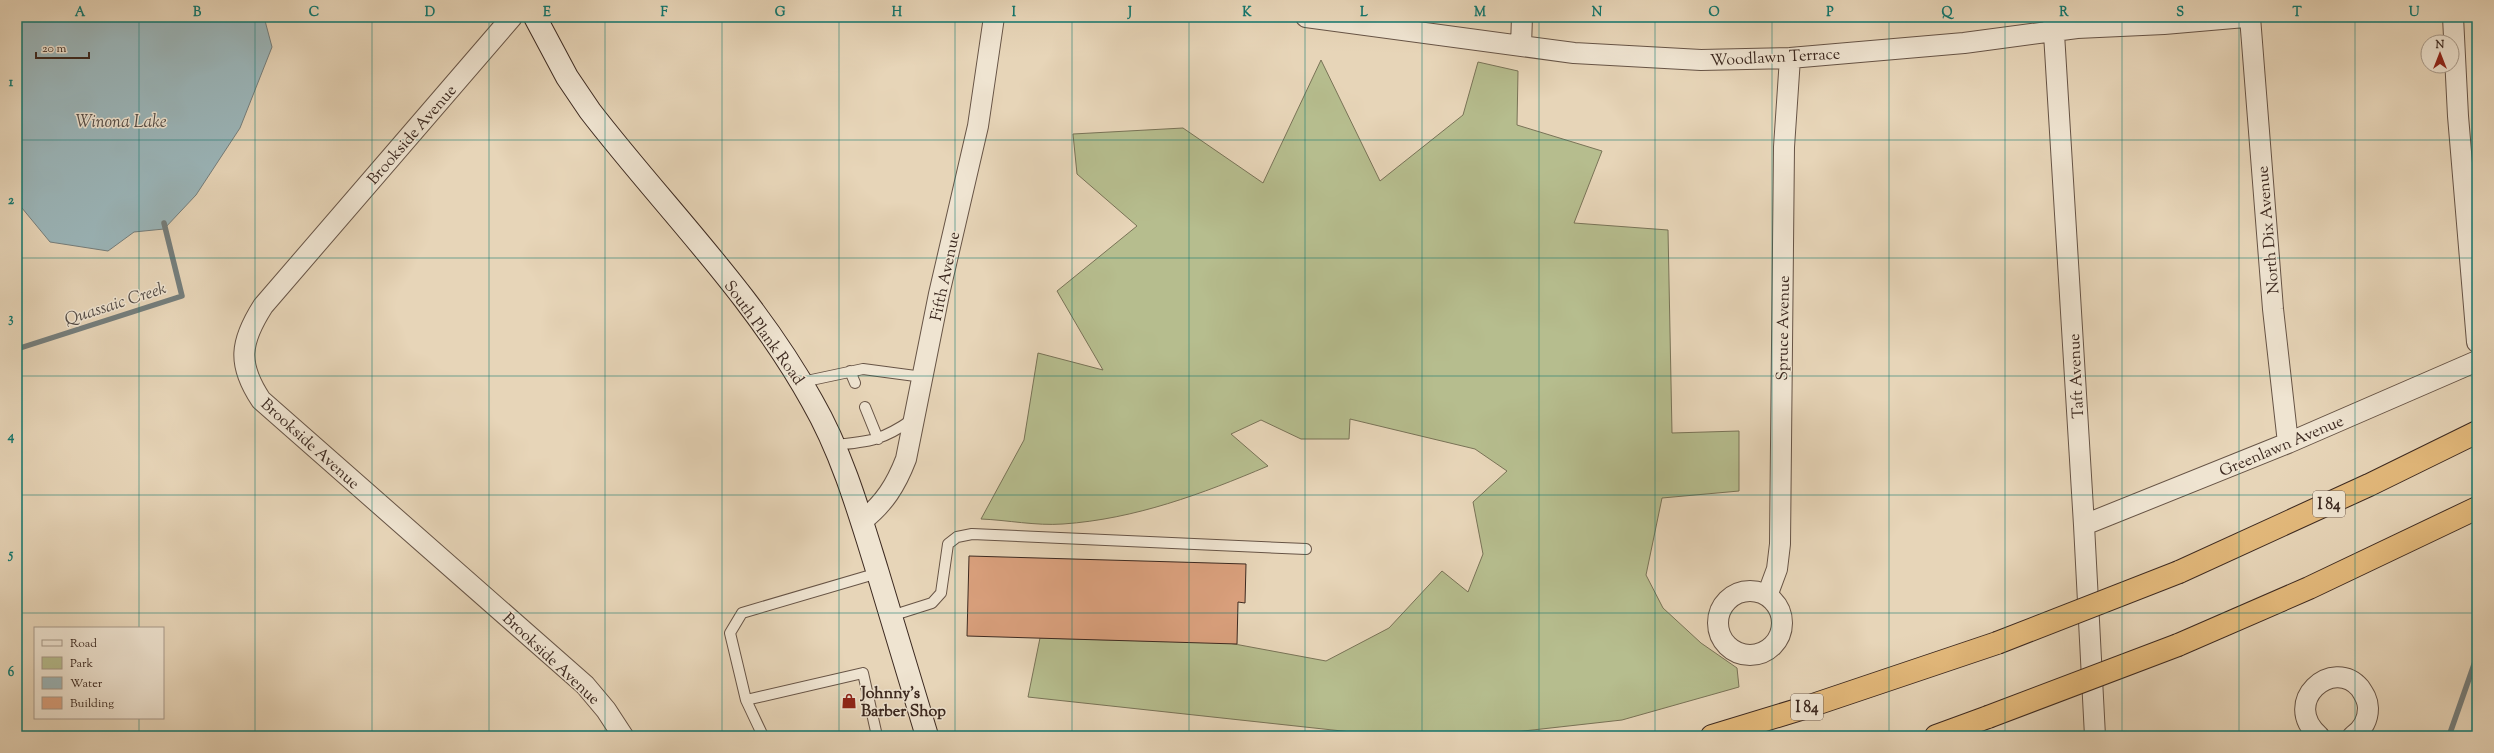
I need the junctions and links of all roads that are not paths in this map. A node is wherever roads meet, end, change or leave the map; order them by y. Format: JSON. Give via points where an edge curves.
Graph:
{"nodes":[{"id":1,"x":512,"y":17,"type":"edge"},
{"id":2,"x":535,"y":17,"type":"edge"},
{"id":3,"x":994,"y":17,"type":"edge"},
{"id":4,"x":1306,"y":17,"type":"edge"},
{"id":5,"x":1522,"y":17,"type":"edge"},
{"id":6,"x":2245,"y":17,"type":"edge"},
{"id":7,"x":2250,"y":17,"type":"edge"},
{"id":8,"x":2453,"y":17,"type":"edge"},
{"id":9,"x":2054,"y":24,"type":"edge"},
{"id":10,"x":1521,"y":46,"type":"junction"},
{"id":11,"x":1790,"y":58,"type":"junction"},
{"id":12,"x":2477,"y":342,"type":"edge"},
{"id":13,"x":2477,"y":362,"type":"edge"},
{"id":14,"x":850,"y":371,"type":"junction"},
{"id":15,"x":923,"y":377,"type":"junction"},
{"id":16,"x":802,"y":382,"type":"junction"},
{"id":17,"x":855,"y":383,"type":"dead end"},
{"id":18,"x":865,"y":408,"type":"dead end"},
{"id":19,"x":915,"y":418,"type":"junction"},
{"id":20,"x":2477,"y":432,"type":"edge"},
{"id":21,"x":878,"y":439,"type":"junction"},
{"id":22,"x":2288,"y":443,"type":"junction"},
{"id":23,"x":834,"y":445,"type":"junction"},
{"id":24,"x":2477,"y":508,"type":"edge"},
{"id":25,"x":862,"y":521,"type":"junction"},
{"id":26,"x":2084,"y":525,"type":"junction"},
{"id":27,"x":1306,"y":549,"type":"dead end"},
{"id":28,"x":878,"y":573,"type":"junction"},
{"id":29,"x":1767,"y":596,"type":"dead end"},
{"id":30,"x":891,"y":616,"type":"junction"},
{"id":31,"x":746,"y":700,"type":"junction"},
{"id":32,"x":623,"y":736,"type":"edge"},
{"id":33,"x":763,"y":736,"type":"edge"},
{"id":34,"x":877,"y":736,"type":"edge"},
{"id":35,"x":927,"y":736,"type":"edge"},
{"id":36,"x":1713,"y":736,"type":"edge"},
{"id":37,"x":1936,"y":736,"type":"edge"},
{"id":38,"x":2095,"y":736,"type":"edge"},
{"id":39,"x":2318,"y":736,"type":"edge"},
{"id":40,"x":2353,"y":736,"type":"edge"}],
"edges":[{"from":1,"to":32,"type":"street","name":"Brookside Avenue","via":[[263,306],[251,324],[244,347],[244,364],[250,383],[261,400],[585,685]]},
{"from":2,"to":16,"type":"main road","name":"South Plank Road","via":[[567,77],[590,111],[748,304]]},
{"from":3,"to":15,"type":"street","name":"Fifth Avenue","via":[[978,126],[939,294]]},
{"from":4,"to":10,"type":"street","name":"Woodlawn Terrace"},
{"from":5,"to":10,"type":"street"},
{"from":6,"to":9,"type":"street","name":"Woodlawn Terrace"},
{"from":7,"to":22,"type":"street","name":"North Dix Avenue","via":[[2273,310]]},
{"from":8,"to":12,"type":"street","via":[[2458,116]]},
{"from":9,"to":11,"type":"street","name":"Woodlawn Terrace","via":[[1964,43]]},
{"from":9,"to":26,"type":"street","name":"Taft Avenue"},
{"from":10,"to":11,"type":"street","name":"Woodlawn Terrace","via":[[1574,53],[1700,60]]},
{"from":11,"to":29,"type":"street","name":"Spruce Avenue","via":[[1784,147],[1780,544],[1777,569]]},
{"from":13,"to":22,"type":"street","name":"Greenlawn Avenue"},
{"from":14,"to":15,"type":"lane","via":[[863,369]]},
{"from":14,"to":16,"type":"lane"},
{"from":14,"to":17,"type":"lane"},
{"from":15,"to":19,"type":"street","name":"Fifth Avenue"},
{"from":16,"to":23,"type":"main road","name":"South Plank Road"},
{"from":18,"to":21,"type":"lane"},
{"from":19,"to":21,"type":"lane","via":[[891,435]]},
{"from":19,"to":25,"type":"street","name":"Fifth Avenue","via":[[906,460],[897,480],[885,500]]},
{"from":20,"to":36,"type":"highway","number":"I 84","bridge":true,"via":[[2362,489],[2179,572],[1898,677]]},
{"from":21,"to":23,"type":"lane"},
{"from":22,"to":26,"type":"street","name":"Greenlawn Avenue"},
{"from":23,"to":25,"type":"main road","name":"South Plank Road"},
{"from":24,"to":37,"type":"highway","bridge":true,"via":[[2309,588],[2178,645]]},
{"from":25,"to":28,"type":"main road","name":"South Plank Road"},
{"from":26,"to":38,"type":"street","name":"Taft Avenue"},
{"from":27,"to":30,"type":"lane","via":[[972,534],[957,537],[948,544],[941,594],[932,603]]},
{"from":28,"to":30,"type":"main road","name":"South Plank Road"},
{"from":28,"to":31,"type":"lane","via":[[742,613],[730,633]]},
{"from":30,"to":35,"type":"main road","name":"South Plank Road"},
{"from":31,"to":33,"type":"lane"},
{"from":31,"to":34,"type":"lane","via":[[863,673]]},
{"from":39,"to":40,"type":"street","via":[[2306,719],[2306,699],[2319,683],[2328,678],[2339,678],[2349,680],[2358,686],[2368,704],[2368,715],[2364,725]]}]}
